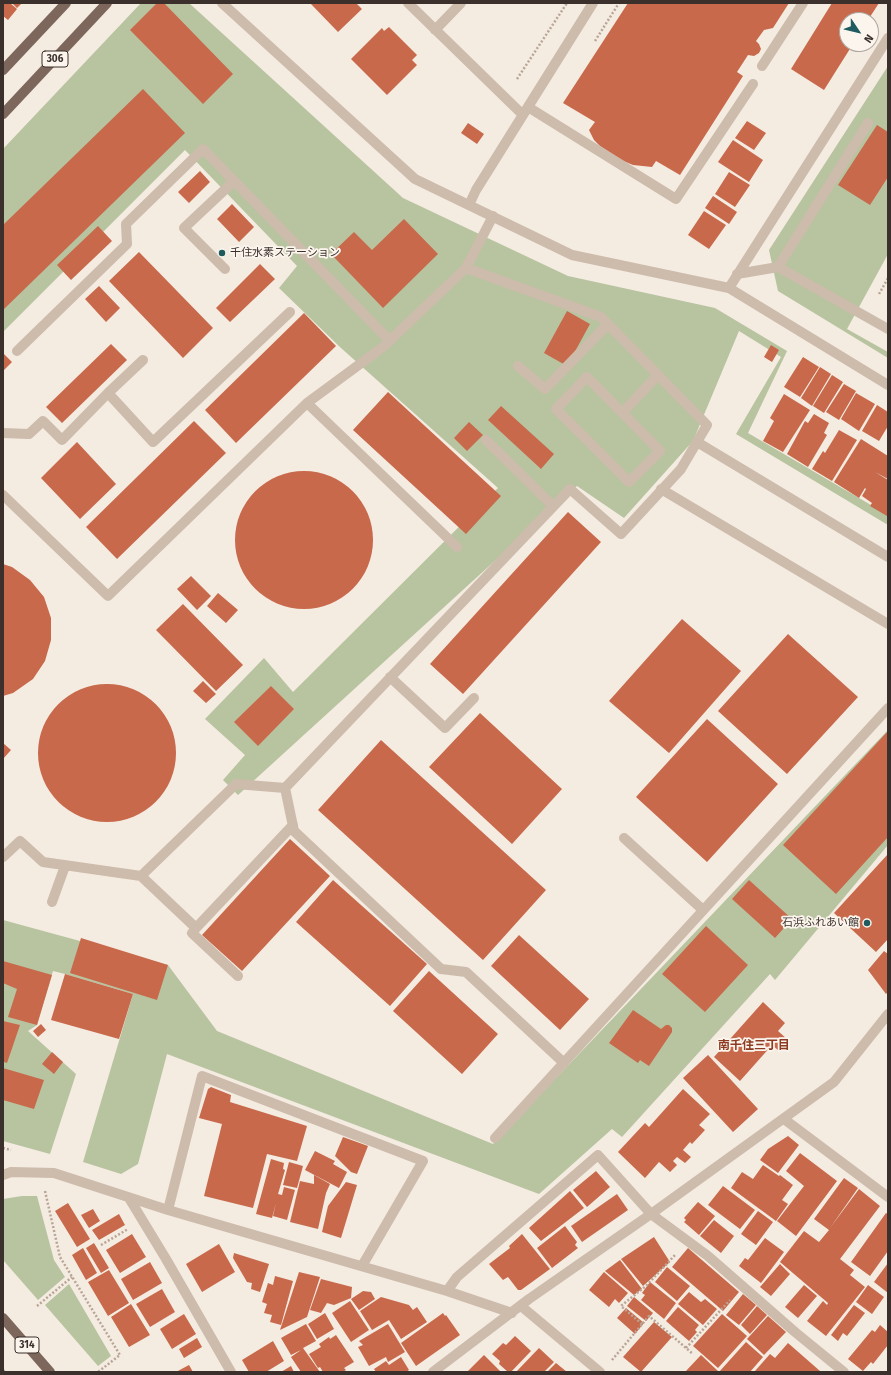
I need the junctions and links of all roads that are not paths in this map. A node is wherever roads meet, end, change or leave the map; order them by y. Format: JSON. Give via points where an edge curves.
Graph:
{"nodes":[{"id":1,"x":107,"y":3,"type":"edge"},
{"id":2,"x":222,"y":3,"type":"edge"},
{"id":3,"x":408,"y":3,"type":"edge"},
{"id":4,"x":461,"y":3,"type":"edge"},
{"id":5,"x":593,"y":3,"type":"edge"},
{"id":6,"x":803,"y":3,"type":"edge"},
{"id":7,"x":62,"y":4,"type":"edge"},
{"id":8,"x":435,"y":30,"type":"junction"},
{"id":9,"x":888,"y":38,"type":"edge"},
{"id":10,"x":762,"y":66,"type":"dead end"},
{"id":11,"x":3,"y":70,"type":"edge"},
{"id":12,"x":753,"y":84,"type":"dead end"},
{"id":13,"x":525,"y":111,"type":"junction"},
{"id":14,"x":3,"y":114,"type":"edge"},
{"id":15,"x":868,"y":123,"type":"dead end"},
{"id":16,"x":234,"y":181,"type":"junction"},
{"id":17,"x":469,"y":205,"type":"junction"},
{"id":18,"x":493,"y":216,"type":"junction"},
{"id":19,"x":778,"y":267,"type":"junction"},
{"id":20,"x":466,"y":268,"type":"junction"},
{"id":21,"x":225,"y":269,"type":"dead end"},
{"id":22,"x":737,"y":274,"type":"junction"},
{"id":23,"x":729,"y":288,"type":"junction"},
{"id":24,"x":290,"y":312,"type":"dead end"},
{"id":25,"x":608,"y":324,"type":"junction"},
{"id":26,"x":888,"y":329,"type":"edge"},
{"id":27,"x":389,"y":340,"type":"junction"},
{"id":28,"x":18,"y":351,"type":"dead end"},
{"id":29,"x":143,"y":360,"type":"dead end"},
{"id":30,"x":518,"y":366,"type":"dead end"},
{"id":31,"x":658,"y":375,"type":"junction"},
{"id":32,"x":888,"y":385,"type":"edge"},
{"id":33,"x":108,"y":393,"type":"junction"},
{"id":34,"x":307,"y":403,"type":"junction"},
{"id":35,"x":623,"y":412,"type":"junction"},
{"id":36,"x":3,"y":432,"type":"edge"},
{"id":37,"x":486,"y":440,"type":"dead end"},
{"id":38,"x":697,"y":442,"type":"junction"},
{"id":39,"x":662,"y":489,"type":"junction"},
{"id":40,"x":3,"y":495,"type":"edge"},
{"id":41,"x":553,"y":506,"type":"junction"},
{"id":42,"x":457,"y":547,"type":"dead end"},
{"id":43,"x":888,"y":557,"type":"edge"},
{"id":44,"x":888,"y":624,"type":"edge"},
{"id":45,"x":390,"y":677,"type":"junction"},
{"id":46,"x":474,"y":698,"type":"dead end"},
{"id":47,"x":888,"y":708,"type":"edge"},
{"id":48,"x":285,"y":788,"type":"junction"},
{"id":49,"x":293,"y":825,"type":"junction"},
{"id":50,"x":624,"y":838,"type":"dead end"},
{"id":51,"x":3,"y":857,"type":"edge"},
{"id":52,"x":65,"y":866,"type":"junction"},
{"id":53,"x":141,"y":876,"type":"junction"},
{"id":54,"x":52,"y":902,"type":"dead end"},
{"id":55,"x":703,"y":910,"type":"junction"},
{"id":56,"x":196,"y":928,"type":"junction"},
{"id":57,"x":238,"y":976,"type":"dead end"},
{"id":58,"x":888,"y":1014,"type":"edge"},
{"id":59,"x":564,"y":1063,"type":"junction"},
{"id":60,"x":784,"y":1119,"type":"junction"},
{"id":61,"x":495,"y":1138,"type":"dead end"},
{"id":62,"x":3,"y":1175,"type":"edge"},
{"id":63,"x":888,"y":1197,"type":"edge"},
{"id":64,"x":129,"y":1198,"type":"junction"},
{"id":65,"x":168,"y":1210,"type":"junction"},
{"id":66,"x":652,"y":1214,"type":"junction"},
{"id":67,"x":362,"y":1266,"type":"junction"},
{"id":68,"x":447,"y":1291,"type":"junction"},
{"id":69,"x":521,"y":1306,"type":"junction"},
{"id":70,"x":512,"y":1312,"type":"junction"},
{"id":71,"x":3,"y":1318,"type":"edge"},
{"id":72,"x":50,"y":1372,"type":"edge"},
{"id":73,"x":231,"y":1372,"type":"edge"},
{"id":74,"x":433,"y":1372,"type":"edge"},
{"id":75,"x":600,"y":1372,"type":"edge"},
{"id":76,"x":844,"y":1372,"type":"edge"}],
"edges":[{"from":1,"to":14,"type":"main road","number":"306"},
{"from":2,"to":17,"type":"street","via":[[414,179]]},
{"from":3,"to":8,"type":"street"},
{"from":4,"to":8,"type":"street"},
{"from":5,"to":13,"type":"street"},
{"from":6,"to":10,"type":"street"},
{"from":7,"to":11,"type":"main road","number":"306"},
{"from":8,"to":13,"type":"street"},
{"from":9,"to":22,"type":"street"},
{"from":12,"to":13,"type":"street","via":[[676,199]]},
{"from":13,"to":17,"type":"street"},
{"from":15,"to":19,"type":"street"},
{"from":16,"to":21,"type":"street","via":[[184,228]]},
{"from":16,"to":27,"type":"street"},
{"from":16,"to":28,"type":"street","via":[[203,149],[126,224],[127,244]]},
{"from":17,"to":18,"type":"street"},
{"from":18,"to":20,"type":"street"},
{"from":18,"to":23,"type":"street","via":[[572,255]]},
{"from":19,"to":22,"type":"street"},
{"from":19,"to":26,"type":"street"},
{"from":20,"to":25,"type":"street","via":[[601,317]]},
{"from":20,"to":27,"type":"street"},
{"from":22,"to":23,"type":"street"},
{"from":23,"to":32,"type":"street"},
{"from":24,"to":33,"type":"street","via":[[154,442]]},
{"from":25,"to":30,"type":"street","via":[[545,389]]},
{"from":25,"to":31,"type":"street"},
{"from":27,"to":34,"type":"street"},
{"from":29,"to":33,"type":"street"},
{"from":31,"to":35,"type":"street"},
{"from":31,"to":38,"type":"street","via":[[707,425]]},
{"from":33,"to":36,"type":"street","via":[[62,440],[43,421],[29,434]]},
{"from":34,"to":40,"type":"street","via":[[108,596]]},
{"from":34,"to":42,"type":"street"},
{"from":35,"to":35,"type":"street","via":[[587,377],[556,409],[629,482],[660,451]]},
{"from":37,"to":41,"type":"street"},
{"from":38,"to":39,"type":"street","via":[[681,469]]},
{"from":38,"to":43,"type":"street"},
{"from":39,"to":41,"type":"street","via":[[621,534],[570,489]]},
{"from":39,"to":44,"type":"street"},
{"from":41,"to":45,"type":"street"},
{"from":45,"to":46,"type":"street","via":[[445,728]]},
{"from":45,"to":48,"type":"street"},
{"from":47,"to":55,"type":"street"},
{"from":48,"to":49,"type":"street"},
{"from":48,"to":53,"type":"street","via":[[236,784]]},
{"from":49,"to":56,"type":"street"},
{"from":49,"to":59,"type":"street","via":[[294,831],[441,969],[466,972]]},
{"from":50,"to":55,"type":"street"},
{"from":51,"to":52,"type":"street","via":[[20,841],[43,862]]},
{"from":52,"to":53,"type":"street"},
{"from":52,"to":54,"type":"street"},
{"from":53,"to":56,"type":"street"},
{"from":55,"to":59,"type":"street"},
{"from":56,"to":57,"type":"street","via":[[192,933]]},
{"from":58,"to":60,"type":"street","via":[[834,1082]]},
{"from":59,"to":61,"type":"street"},
{"from":60,"to":63,"type":"street"},
{"from":60,"to":66,"type":"street"},
{"from":62,"to":64,"type":"street","via":[[11,1172],[54,1173]]},
{"from":64,"to":65,"type":"street"},
{"from":64,"to":73,"type":"street"},
{"from":65,"to":67,"type":"street"},
{"from":65,"to":67,"type":"street","via":[[202,1076],[423,1161]]},
{"from":66,"to":68,"type":"street","via":[[598,1155],[457,1277]]},
{"from":66,"to":69,"type":"street"},
{"from":66,"to":76,"type":"street","via":[[708,1256]]},
{"from":67,"to":68,"type":"street"},
{"from":68,"to":70,"type":"street"},
{"from":69,"to":70,"type":"street"},
{"from":69,"to":75,"type":"street"},
{"from":70,"to":74,"type":"street"},
{"from":71,"to":72,"type":"main road","number":"314"}]}
